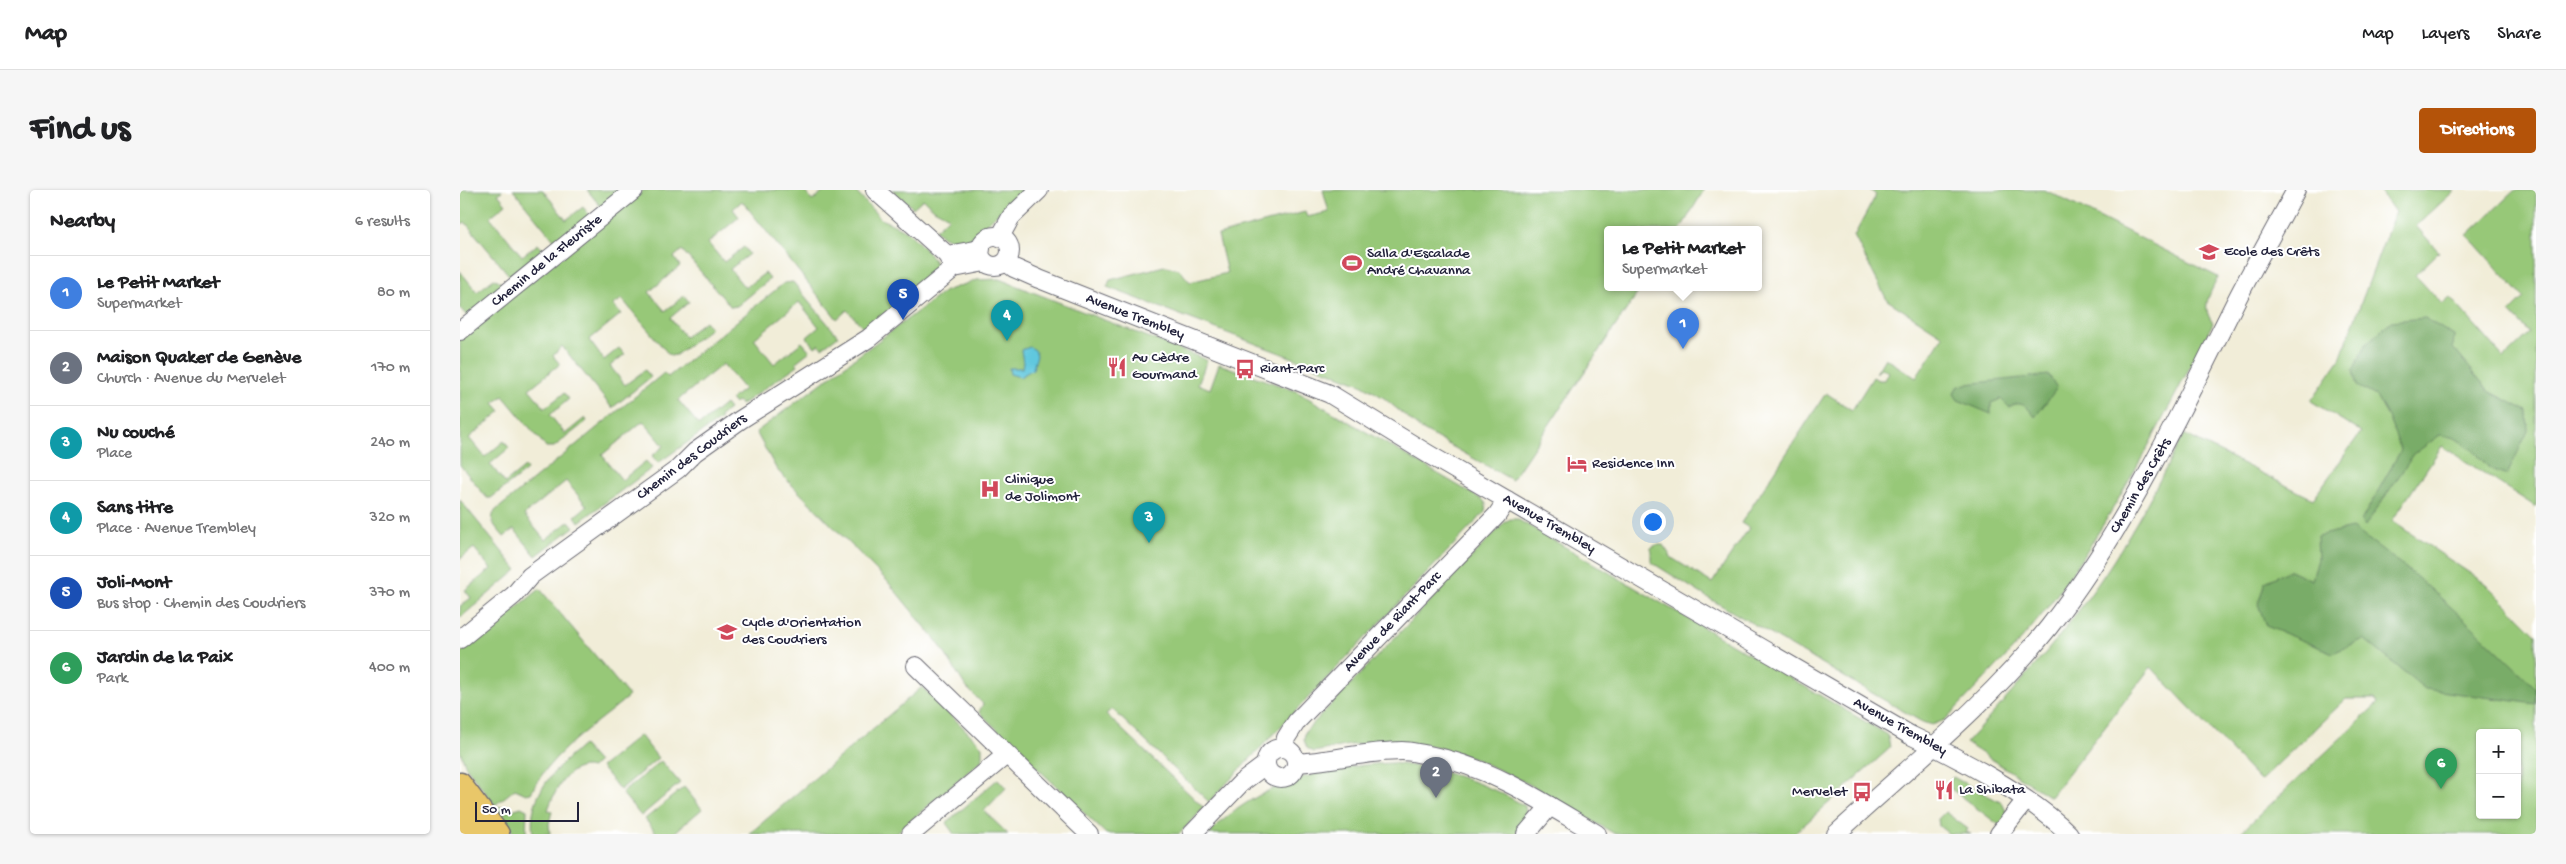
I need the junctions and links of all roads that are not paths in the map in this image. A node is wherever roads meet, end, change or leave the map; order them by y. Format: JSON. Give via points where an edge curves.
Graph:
{"nodes":[{"id":1,"x":634,"y":190,"type":"edge"},
{"id":2,"x":875,"y":190,"type":"edge"},
{"id":3,"x":1039,"y":190,"type":"edge"},
{"id":4,"x":2296,"y":190,"type":"edge"},
{"id":5,"x":1000,"y":237,"type":"junction"},
{"id":6,"x":983,"y":256,"type":"junction"},
{"id":7,"x":951,"y":261,"type":"junction"},
{"id":8,"x":1006,"y":262,"type":"junction"},
{"id":9,"x":460,"y":331,"type":"edge"},
{"id":10,"x":1508,"y":500,"type":"junction"},
{"id":11,"x":460,"y":640,"type":"edge"},
{"id":12,"x":916,"y":666,"type":"dead end"},
{"id":13,"x":1284,"y":747,"type":"junction"},
{"id":14,"x":1935,"y":747,"type":"junction"},
{"id":15,"x":1006,"y":755,"type":"junction"},
{"id":16,"x":1296,"y":763,"type":"junction"},
{"id":17,"x":1266,"y":765,"type":"junction"},
{"id":18,"x":460,"y":784,"type":"edge"},
{"id":19,"x":2026,"y":800,"type":"junction"},
{"id":20,"x":1550,"y":806,"type":"junction"},
{"id":21,"x":460,"y":812,"type":"edge"},
{"id":22,"x":476,"y":834,"type":"edge"},
{"id":23,"x":498,"y":834,"type":"edge"},
{"id":24,"x":911,"y":834,"type":"edge"},
{"id":25,"x":1089,"y":834,"type":"edge"},
{"id":26,"x":1192,"y":834,"type":"edge"},
{"id":27,"x":1526,"y":834,"type":"edge"},
{"id":28,"x":1597,"y":834,"type":"edge"},
{"id":29,"x":1836,"y":834,"type":"edge"},
{"id":30,"x":1999,"y":834,"type":"edge"},
{"id":31,"x":2069,"y":834,"type":"edge"}],
"edges":[{"from":1,"to":9,"type":"street","name":"Chemin de la Fleuriste"},
{"from":2,"to":7,"type":"street"},
{"from":3,"to":5,"type":"street","via":[[1011,217]]},
{"from":4,"to":14,"type":"street","name":"Chemin des Crêts","via":[[2176,423],[2126,514],[2088,574],[2049,627],[2000,683]]},
{"from":5,"to":6,"type":"street","via":[[985,240]]},
{"from":5,"to":8,"type":"street","via":[[1010,248]]},
{"from":6,"to":7,"type":"street"},
{"from":6,"to":8,"type":"street","via":[[994,266]]},
{"from":7,"to":11,"type":"street","name":"Chemin des Coudriers","via":[[869,338],[695,452],[678,469],[530,576],[514,595]]},
{"from":8,"to":10,"type":"street","name":"Avenue Trembley","via":[[1039,279],[1330,394]]},
{"from":10,"to":13,"type":"street","name":"Avenue de Riant-Parc","via":[[1297,721]]},
{"from":10,"to":14,"type":"street","name":"Avenue Trembley"},
{"from":12,"to":15,"type":"street"},
{"from":13,"to":16,"type":"street","via":[[1294,754]]},
{"from":13,"to":17,"type":"street","via":[[1272,750],[1266,758]]},
{"from":14,"to":19,"type":"street","name":"Avenue Trembley"},
{"from":14,"to":29,"type":"street","name":"Chemin des Crêts"},
{"from":15,"to":24,"type":"street"},
{"from":15,"to":25,"type":"street"},
{"from":16,"to":17,"type":"street","via":[[1292,774],[1282,778],[1272,776]]},
{"from":16,"to":20,"type":"street","via":[[1370,752],[1405,751],[1457,761],[1497,777]]},
{"from":17,"to":26,"type":"street","via":[[1241,783]]},
{"from":18,"to":23,"type":"main road"},
{"from":19,"to":30,"type":"street"},
{"from":19,"to":31,"type":"street","name":"Avenue Trembley"},
{"from":20,"to":27,"type":"street"},
{"from":20,"to":28,"type":"street"},
{"from":21,"to":22,"type":"main road"}]}
